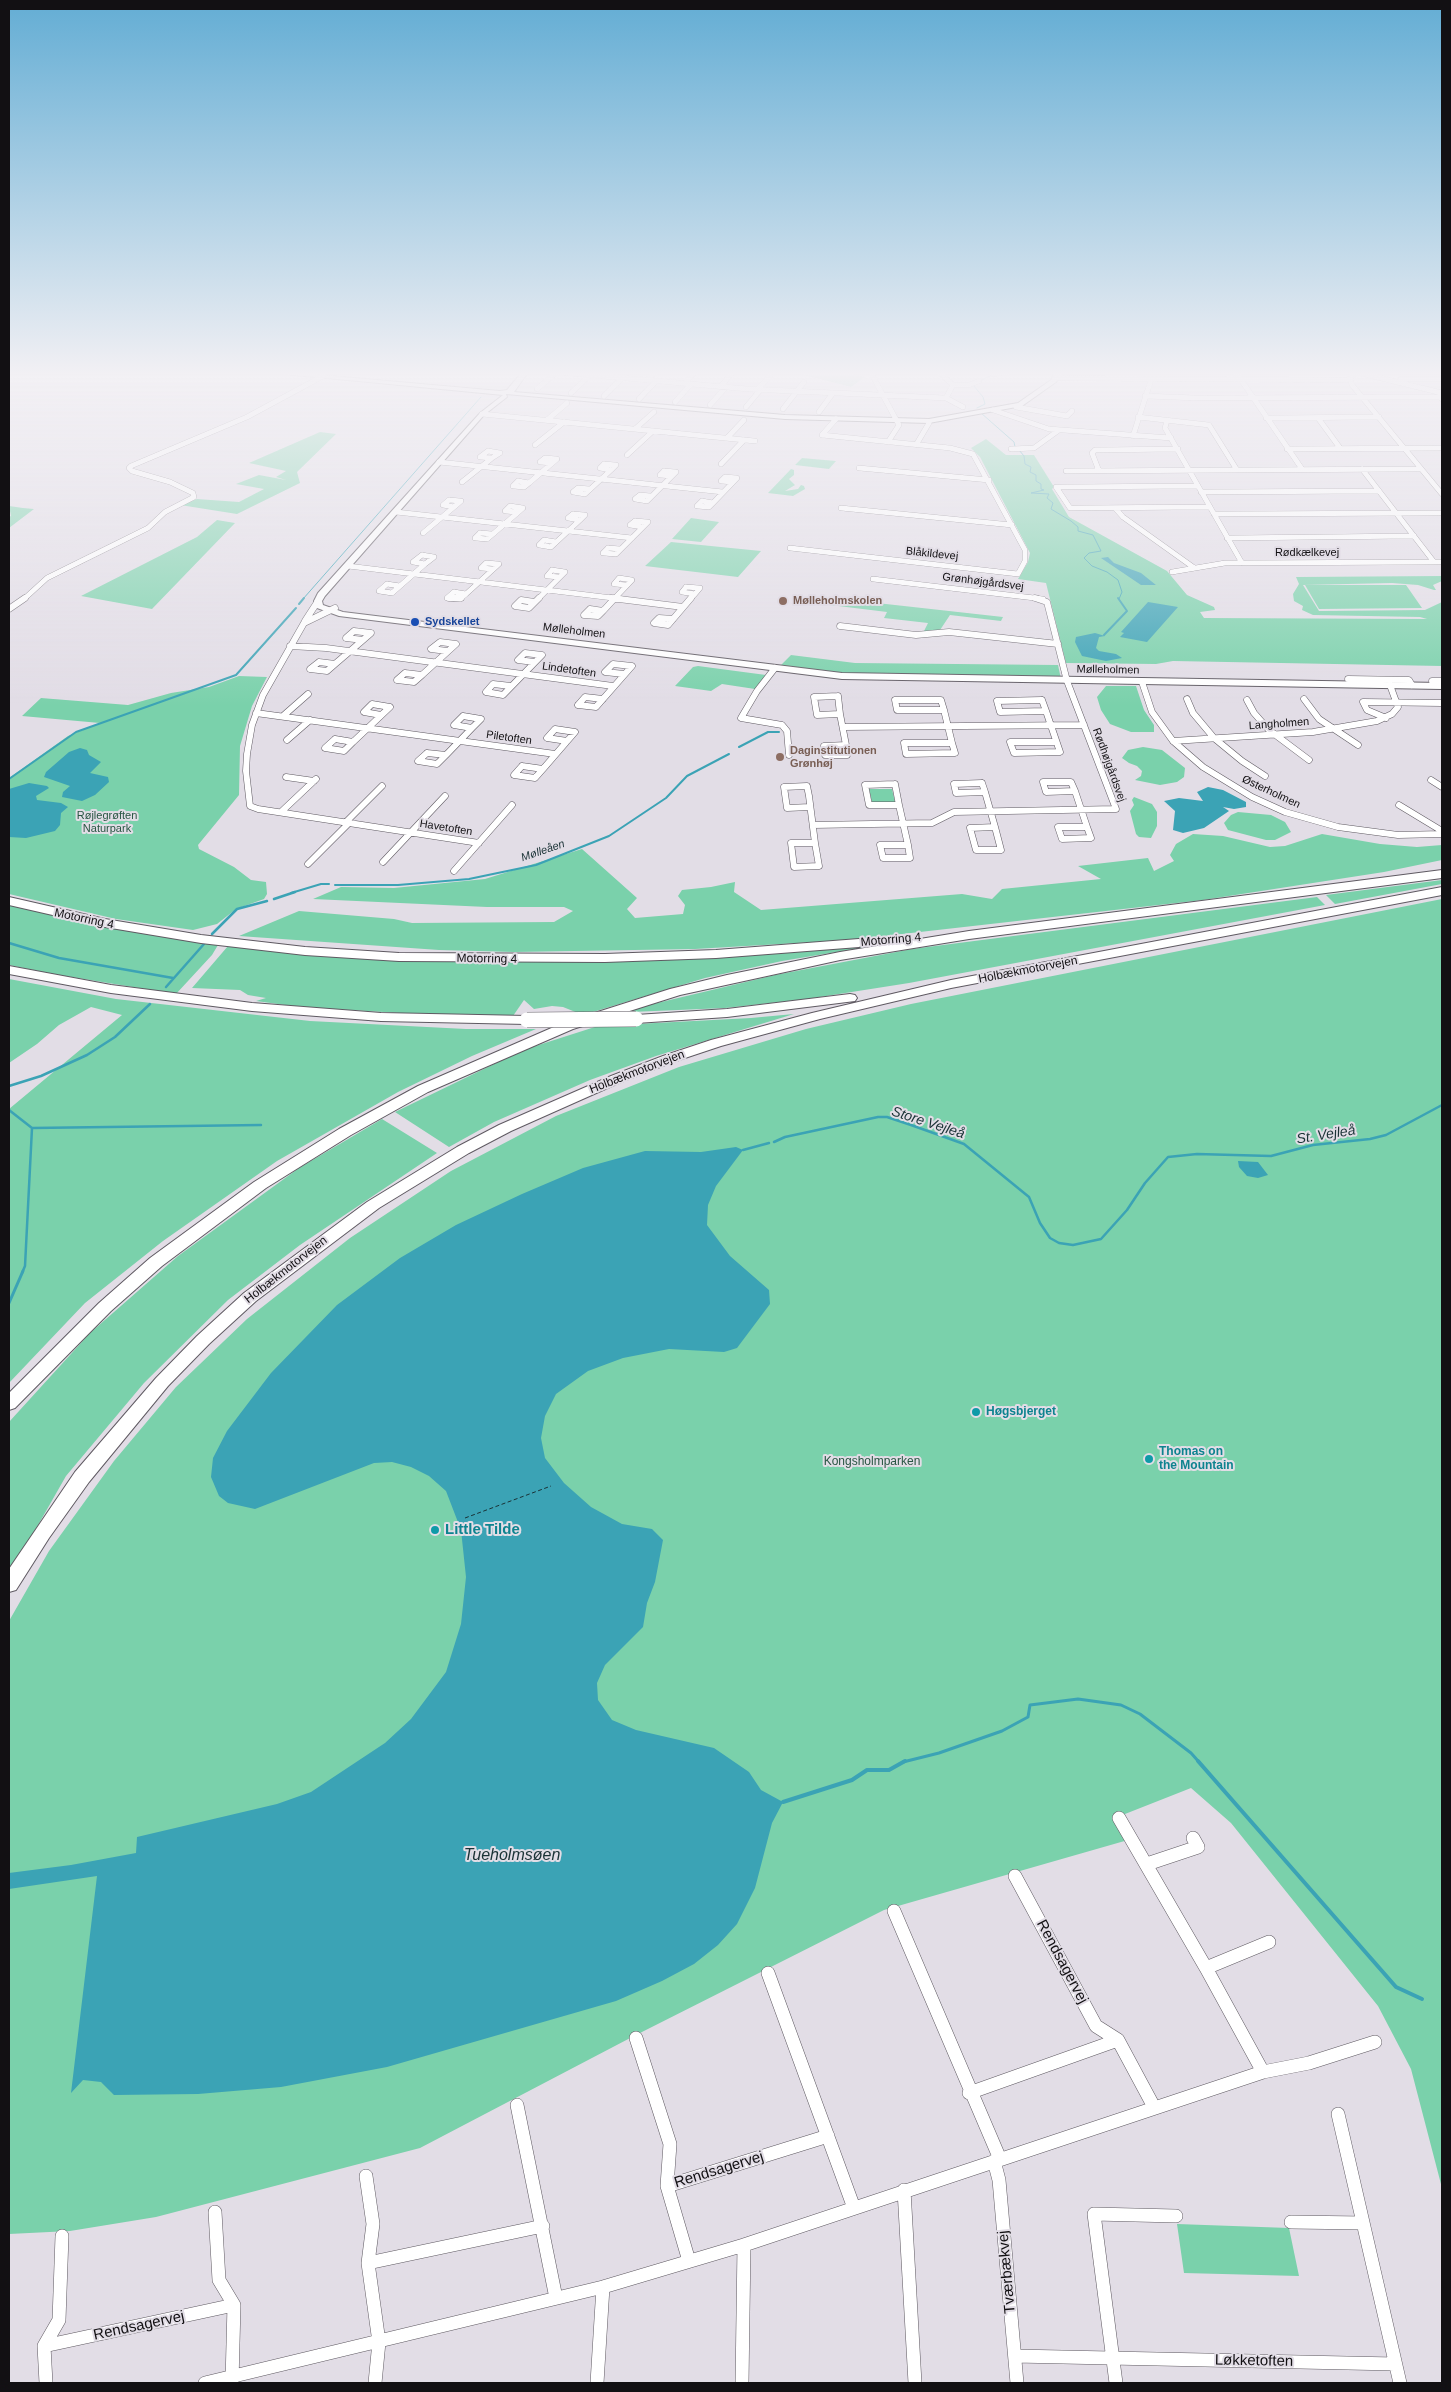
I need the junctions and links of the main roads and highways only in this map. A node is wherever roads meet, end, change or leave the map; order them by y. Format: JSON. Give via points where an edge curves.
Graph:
{"nodes":[{"id":1,"x":1442,"y":874,"type":"edge"},
{"id":2,"x":1442,"y":891,"type":"edge"},
{"id":3,"x":9,"y":901,"type":"edge"},
{"id":4,"x":969,"y":935,"type":"junction"},
{"id":5,"x":9,"y":970,"type":"edge"},
{"id":6,"x":951,"y":984,"type":"junction"},
{"id":7,"x":13,"y":1399,"type":"edge"},
{"id":8,"x":9,"y":1586,"type":"edge"}],
"edges":[{"from":1,"to":4,"type":"highway"},
{"from":2,"to":6,"type":"highway","name":"Holbækmotorvejen"},
{"from":3,"to":4,"type":"highway","name":"Motorring 4","via":[[105,923],[201,939],[305,951],[408,957],[545,959],[659,956]]},
{"from":4,"to":7,"type":"highway","via":[[789,966],[675,992],[568,1026],[432,1085],[308,1154],[213,1218],[105,1307]]},
{"from":5,"to":6,"type":"highway","bridge":true,"via":[[111,989],[252,1007],[381,1016],[527,1020],[636,1019],[778,1008]]},
{"from":6,"to":8,"type":"highway","name":"Holbækmotorvejen","via":[[770,1028],[616,1079],[496,1133],[381,1200],[250,1297],[162,1382],[82,1476]]}]}
